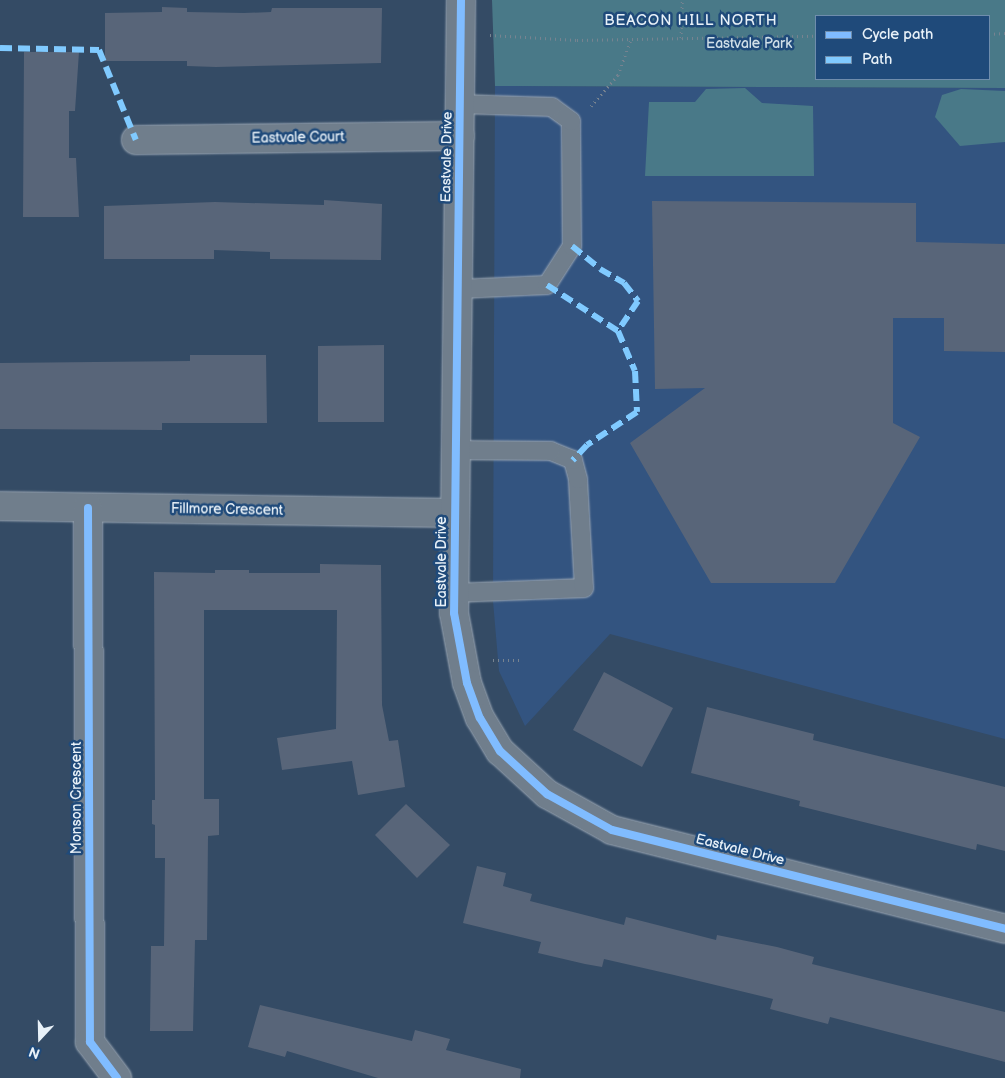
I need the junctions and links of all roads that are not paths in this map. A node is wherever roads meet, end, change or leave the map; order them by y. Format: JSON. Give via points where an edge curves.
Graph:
{"nodes":[{"id":1,"x":461,"y":0,"type":"edge"},
{"id":2,"x":460,"y":104,"type":"junction"},
{"id":3,"x":460,"y":136,"type":"junction"},
{"id":4,"x":136,"y":140,"type":"dead end"},
{"id":5,"x":459,"y":289,"type":"junction"},
{"id":6,"x":455,"y":450,"type":"junction"},
{"id":7,"x":0,"y":506,"type":"edge"},
{"id":8,"x":88,"y":508,"type":"junction"},
{"id":9,"x":454,"y":513,"type":"junction"},
{"id":10,"x":454,"y":593,"type":"junction"},
{"id":11,"x":1005,"y":930,"type":"edge"},
{"id":12,"x":117,"y":1078,"type":"edge"}],
"edges":[{"from":1,"to":2,"type":"street","name":"Eastvale Drive"},
{"from":2,"to":3,"type":"street","name":"Eastvale Drive"},
{"from":2,"to":5,"type":"lane","via":[[552,107],[571,121],[572,246],[547,285]]},
{"from":3,"to":4,"type":"street","name":"Eastvale Court"},
{"from":3,"to":5,"type":"street","name":"Eastvale Drive"},
{"from":5,"to":6,"type":"street","name":"Eastvale Drive"},
{"from":6,"to":9,"type":"street","name":"Eastvale Drive"},
{"from":6,"to":10,"type":"lane","via":[[551,451],[573,460],[578,479],[584,588]]},
{"from":7,"to":8,"type":"street","name":"Fillmore Crescent"},
{"from":8,"to":9,"type":"street","name":"Fillmore Crescent"},
{"from":8,"to":12,"type":"street","name":"Monson Crescent","via":[[90,1042]]},
{"from":9,"to":10,"type":"street","name":"Eastvale Drive"},
{"from":10,"to":11,"type":"street","name":"Eastvale Drive","via":[[454,613],[467,683],[480,718],[500,751],[547,794],[612,830]]}]}
